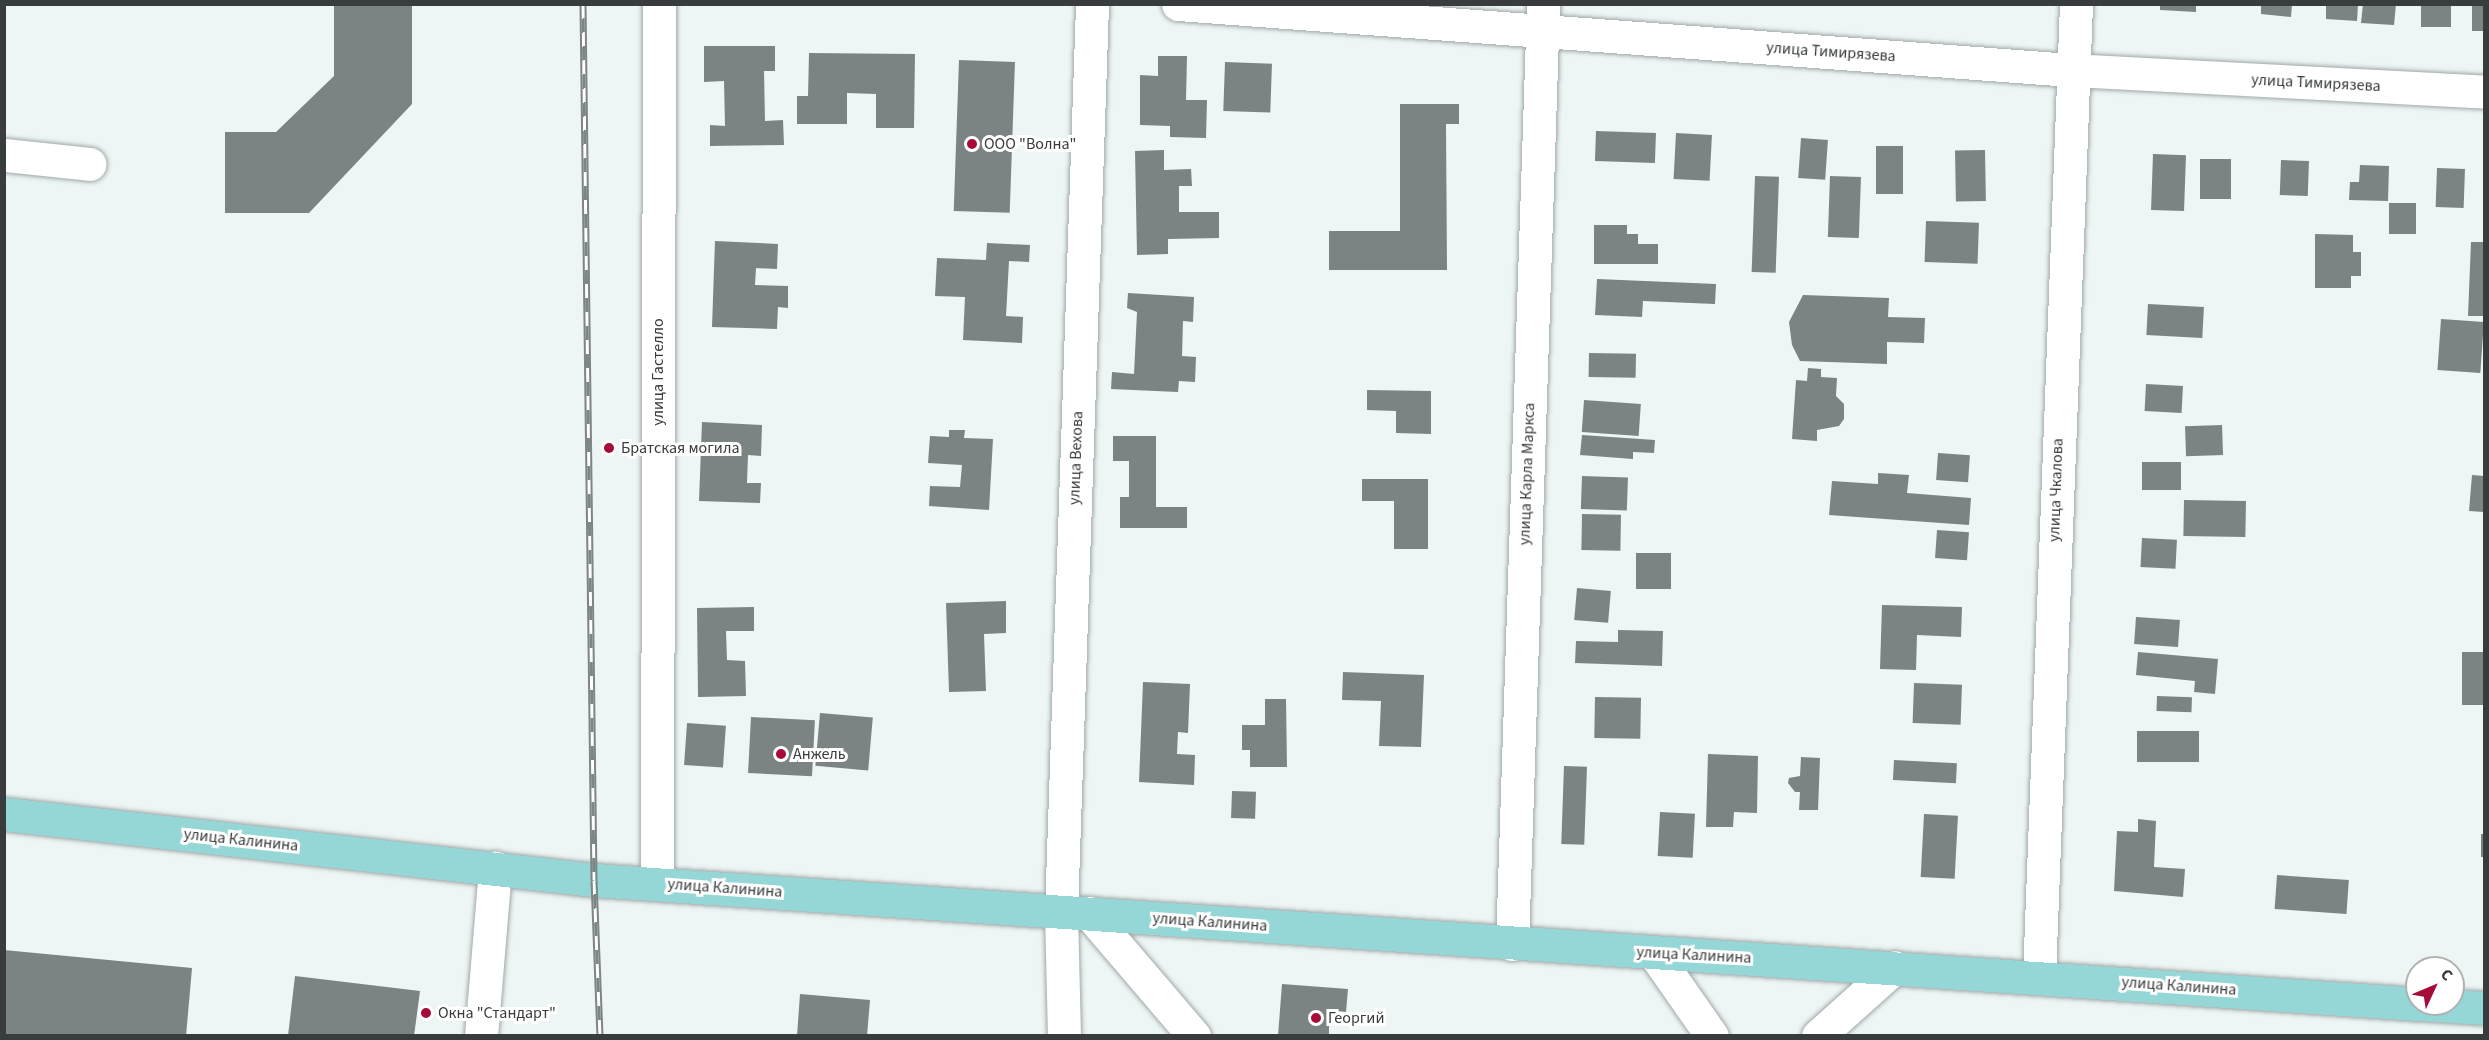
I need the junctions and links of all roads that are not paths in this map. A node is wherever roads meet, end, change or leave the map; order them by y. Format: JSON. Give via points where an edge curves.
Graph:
{"nodes":[{"id":1,"x":660,"y":4,"type":"edge"},
{"id":2,"x":1092,"y":4,"type":"edge"},
{"id":3,"x":1178,"y":4,"type":"edge"},
{"id":4,"x":2076,"y":4,"type":"edge"},
{"id":5,"x":1542,"y":18,"type":"edge"},
{"id":6,"x":2071,"y":70,"type":"junction"},
{"id":7,"x":2484,"y":92,"type":"edge"},
{"id":8,"x":4,"y":155,"type":"edge"},
{"id":9,"x":90,"y":164,"type":"dead end"},
{"id":10,"x":4,"y":814,"type":"edge"},
{"id":11,"x":495,"y":868,"type":"junction"},
{"id":12,"x":657,"y":884,"type":"junction"},
{"id":13,"x":1075,"y":912,"type":"junction"},
{"id":14,"x":1512,"y":944,"type":"junction"},
{"id":15,"x":1654,"y":953,"type":"junction"},
{"id":16,"x":1895,"y":967,"type":"junction"},
{"id":17,"x":2038,"y":976,"type":"junction"},
{"id":18,"x":2405,"y":1003,"type":"edge"},
{"id":19,"x":2465,"y":1007,"type":"edge"},
{"id":20,"x":2484,"y":1008,"type":"edge"},
{"id":21,"x":1828,"y":1032,"type":"edge"},
{"id":22,"x":481,"y":1035,"type":"edge"},
{"id":23,"x":1064,"y":1035,"type":"edge"},
{"id":24,"x":1194,"y":1035,"type":"edge"},
{"id":25,"x":1712,"y":1035,"type":"edge"}],
"edges":[{"from":1,"to":12,"type":"street","name":"улица Гастелло"},
{"from":2,"to":13,"type":"street","name":"улица Вехова"},
{"from":3,"to":5,"type":"street","name":"улица Тимирязева"},
{"from":4,"to":6,"type":"street","name":"улица Чкалова"},
{"from":5,"to":6,"type":"street","name":"улица Тимирязева"},
{"from":5,"to":14,"type":"street","name":"улица Карла Маркса"},
{"from":6,"to":7,"type":"street","name":"улица Тимирязева"},
{"from":6,"to":17,"type":"street","name":"улица Чкалова"},
{"from":8,"to":9,"type":"street"},
{"from":10,"to":11,"type":"main road","name":"улица Калинина"},
{"from":11,"to":12,"type":"main road","name":"улица Калинина"},
{"from":11,"to":22,"type":"street"},
{"from":12,"to":13,"type":"main road","name":"улица Калинина"},
{"from":13,"to":14,"type":"main road","name":"улица Калинина"},
{"from":13,"to":23,"type":"street","name":"улица Вехова"},
{"from":13,"to":24,"type":"street"},
{"from":14,"to":15,"type":"main road","name":"улица Калинина"},
{"from":15,"to":16,"type":"main road","name":"улица Калинина"},
{"from":15,"to":25,"type":"street"},
{"from":16,"to":17,"type":"main road","name":"улица Калинина"},
{"from":16,"to":21,"type":"street"},
{"from":17,"to":18,"type":"main road","name":"улица Калинина"},
{"from":19,"to":20,"type":"main road"}]}
